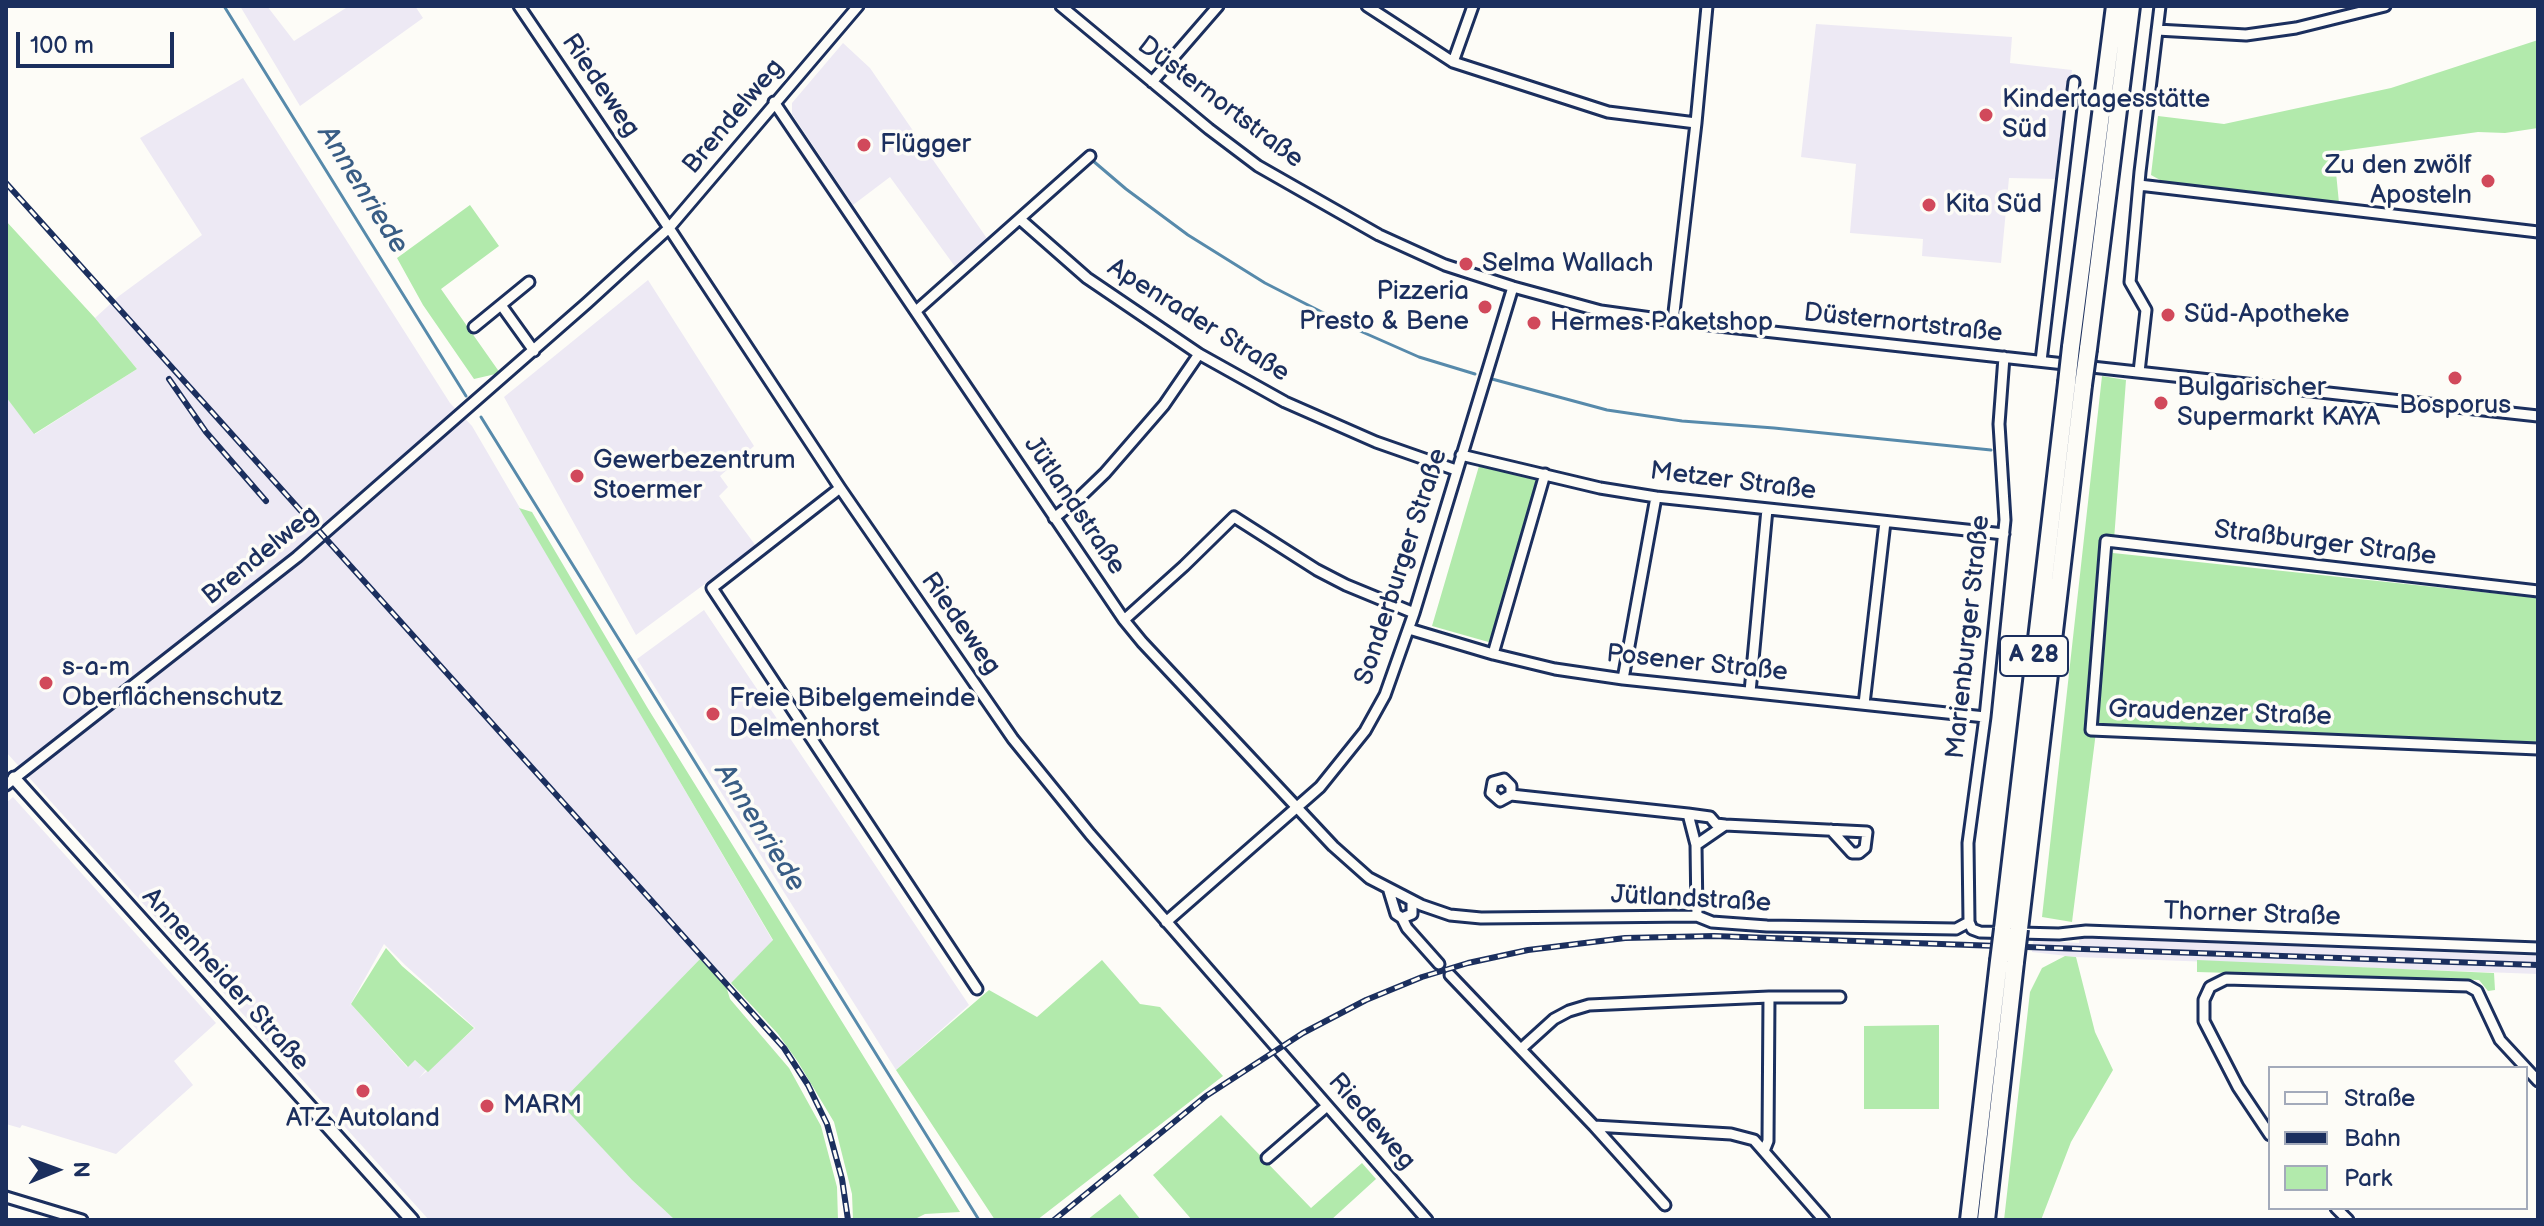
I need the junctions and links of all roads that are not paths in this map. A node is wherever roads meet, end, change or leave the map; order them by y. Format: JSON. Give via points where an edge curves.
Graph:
{"nodes":[{"id":1,"x":519,"y":6,"type":"edge"},
{"id":2,"x":858,"y":6,"type":"edge"},
{"id":3,"x":1061,"y":6,"type":"edge"},
{"id":4,"x":1218,"y":6,"type":"edge"},
{"id":5,"x":1367,"y":6,"type":"edge"},
{"id":6,"x":1473,"y":6,"type":"edge"},
{"id":7,"x":1707,"y":6,"type":"edge"},
{"id":8,"x":2115,"y":6,"type":"edge"},
{"id":9,"x":2131,"y":6,"type":"edge"},
{"id":10,"x":2160,"y":6,"type":"edge"},
{"id":11,"x":2385,"y":6,"type":"edge"},
{"id":12,"x":2157,"y":30,"type":"junction"},
{"id":13,"x":1453,"y":62,"type":"junction"},
{"id":14,"x":1152,"y":82,"type":"junction"},
{"id":15,"x":2074,"y":82,"type":"dead end"},
{"id":16,"x":774,"y":102,"type":"junction"},
{"id":17,"x":1696,"y":123,"type":"junction"},
{"id":18,"x":1090,"y":156,"type":"dead end"},
{"id":19,"x":2139,"y":185,"type":"junction"},
{"id":20,"x":1021,"y":220,"type":"junction"},
{"id":21,"x":669,"y":228,"type":"junction"},
{"id":22,"x":2538,"y":232,"type":"edge"},
{"id":23,"x":529,"y":282,"type":"dead end"},
{"id":24,"x":1513,"y":287,"type":"junction"},
{"id":25,"x":501,"y":305,"type":"junction"},
{"id":26,"x":916,"y":311,"type":"junction"},
{"id":27,"x":1673,"y":321,"type":"junction"},
{"id":28,"x":474,"y":327,"type":"dead end"},
{"id":29,"x":2080,"y":348,"type":"junction"},
{"id":30,"x":534,"y":351,"type":"junction"},
{"id":31,"x":1199,"y":354,"type":"junction"},
{"id":32,"x":2004,"y":357,"type":"junction"},
{"id":33,"x":2041,"y":361,"type":"junction"},
{"id":34,"x":2139,"y":372,"type":"junction"},
{"id":35,"x":2538,"y":416,"type":"edge"},
{"id":36,"x":1461,"y":455,"type":"junction"},
{"id":37,"x":1456,"y":470,"type":"junction"},
{"id":38,"x":1545,"y":474,"type":"junction"},
{"id":39,"x":840,"y":488,"type":"junction"},
{"id":40,"x":1656,"y":497,"type":"junction"},
{"id":41,"x":1767,"y":509,"type":"junction"},
{"id":42,"x":1054,"y":518,"type":"junction"},
{"id":43,"x":1885,"y":522,"type":"junction"},
{"id":44,"x":2004,"y":534,"type":"junction"},
{"id":45,"x":2106,"y":541,"type":"joint"},
{"id":46,"x":2538,"y":591,"type":"edge"},
{"id":47,"x":1414,"y":613,"type":"junction"},
{"id":48,"x":1124,"y":620,"type":"junction"},
{"id":49,"x":1409,"y":629,"type":"junction"},
{"id":50,"x":1493,"y":654,"type":"junction"},
{"id":51,"x":1623,"y":679,"type":"junction"},
{"id":52,"x":1750,"y":692,"type":"junction"},
{"id":53,"x":1864,"y":704,"type":"junction"},
{"id":54,"x":1985,"y":717,"type":"junction"},
{"id":55,"x":2538,"y":749,"type":"edge"},
{"id":56,"x":9,"y":777,"type":"edge"},
{"id":57,"x":1511,"y":795,"type":"dead end"},
{"id":58,"x":1297,"y":807,"type":"junction"},
{"id":59,"x":1688,"y":814,"type":"junction"},
{"id":60,"x":1725,"y":825,"type":"junction"},
{"id":61,"x":1831,"y":830,"type":"dead end"},
{"id":62,"x":1696,"y":845,"type":"junction"},
{"id":63,"x":1389,"y":891,"type":"junction"},
{"id":64,"x":1412,"y":901,"type":"junction"},
{"id":65,"x":1697,"y":916,"type":"junction"},
{"id":66,"x":1402,"y":918,"type":"junction"},
{"id":67,"x":1166,"y":922,"type":"junction"},
{"id":68,"x":1969,"y":922,"type":"junction"},
{"id":69,"x":2538,"y":948,"type":"edge"},
{"id":70,"x":2007,"y":961,"type":"junction"},
{"id":71,"x":1439,"y":964,"type":"dead end"},
{"id":72,"x":1450,"y":975,"type":"dead end"},
{"id":73,"x":977,"y":989,"type":"dead end"},
{"id":74,"x":1769,"y":997,"type":"junction"},
{"id":75,"x":1840,"y":997,"type":"dead end"},
{"id":76,"x":1522,"y":1048,"type":"junction"},
{"id":77,"x":2524,"y":1066,"type":"edge"},
{"id":78,"x":1327,"y":1106,"type":"junction"},
{"id":79,"x":1594,"y":1126,"type":"junction"},
{"id":80,"x":2268,"y":1132,"type":"edge"},
{"id":81,"x":1764,"y":1151,"type":"junction"},
{"id":82,"x":1267,"y":1158,"type":"dead end"},
{"id":83,"x":6,"y":1197,"type":"edge"},
{"id":84,"x":1665,"y":1205,"type":"dead end"},
{"id":85,"x":82,"y":1220,"type":"edge"},
{"id":86,"x":412,"y":1220,"type":"edge"},
{"id":87,"x":1427,"y":1220,"type":"edge"},
{"id":88,"x":1824,"y":1220,"type":"edge"},
{"id":89,"x":1969,"y":1220,"type":"edge"},
{"id":90,"x":1986,"y":1220,"type":"edge"}],
"edges":[{"from":1,"to":21,"type":"street","name":"Riedeweg"},
{"from":2,"to":16,"type":"street","name":"Brendelweg"},
{"from":3,"to":14,"type":"street","name":"Düsternortstraße"},
{"from":4,"to":14,"type":"street"},
{"from":5,"to":13,"type":"street"},
{"from":6,"to":13,"type":"street"},
{"from":7,"to":17,"type":"street"},
{"from":8,"to":29,"type":"highway","number":"A 28"},
{"from":9,"to":29,"type":"highway","number":"A 28"},
{"from":10,"to":12,"type":"street"},
{"from":11,"to":12,"type":"street","via":[[2246,35]]},
{"from":12,"to":19,"type":"street"},
{"from":13,"to":17,"type":"street","via":[[1608,112]]},
{"from":14,"to":24,"type":"street","name":"Düsternortstraße","via":[[1258,166],[1365,228],[1445,265]]},
{"from":15,"to":33,"type":"street"},
{"from":16,"to":21,"type":"street","name":"Brendelweg"},
{"from":16,"to":26,"type":"street","name":"Jütlandstraße"},
{"from":17,"to":27,"type":"street"},
{"from":18,"to":20,"type":"street"},
{"from":19,"to":22,"type":"street"},
{"from":19,"to":34,"type":"street","via":[[2130,282],[2146,310]]},
{"from":20,"to":26,"type":"street"},
{"from":20,"to":31,"type":"street","name":"Apenrader Straße","via":[[1087,278]]},
{"from":21,"to":30,"type":"street","name":"Brendelweg"},
{"from":21,"to":39,"type":"street","name":"Riedeweg"},
{"from":23,"to":25,"type":"street"},
{"from":24,"to":27,"type":"street","name":"Düsternortstraße","via":[[1601,311]]},
{"from":24,"to":36,"type":"street","name":"Sonderburger Straße"},
{"from":25,"to":28,"type":"street"},
{"from":25,"to":30,"type":"street"},
{"from":26,"to":42,"type":"street","name":"Jütlandstraße"},
{"from":27,"to":32,"type":"street","name":"Düsternortstraße"},
{"from":29,"to":70,"type":"highway","number":"A 28","bridge":true},
{"from":30,"to":56,"type":"street","name":"Brendelweg","via":[[297,557]]},
{"from":31,"to":37,"type":"street","name":"Apenrader Straße","via":[[1285,402]]},
{"from":31,"to":42,"type":"street","via":[[1164,405],[1105,473]]},
{"from":32,"to":33,"type":"street","name":"Düsternortstraße"},
{"from":32,"to":44,"type":"street","name":"Marienburger Straße","via":[[1999,424]]},
{"from":33,"to":34,"type":"street","name":"Düsternortstraße"},
{"from":34,"to":35,"type":"street","name":"Düsternortstraße"},
{"from":36,"to":37,"type":"street","name":"Sonderburger Straße"},
{"from":36,"to":38,"type":"street","name":"Metzer Straße"},
{"from":37,"to":47,"type":"street","name":"Sonderburger Straße"},
{"from":38,"to":40,"type":"street","name":"Metzer Straße"},
{"from":38,"to":50,"type":"street"},
{"from":39,"to":67,"type":"street","name":"Riedeweg","via":[[1013,739]]},
{"from":39,"to":73,"type":"street","via":[[712,588]]},
{"from":40,"to":41,"type":"street","name":"Metzer Straße"},
{"from":40,"to":51,"type":"street"},
{"from":41,"to":43,"type":"street","name":"Metzer Straße"},
{"from":41,"to":52,"type":"street"},
{"from":42,"to":48,"type":"street","name":"Jütlandstraße"},
{"from":43,"to":44,"type":"street","name":"Metzer Straße"},
{"from":43,"to":53,"type":"street"},
{"from":44,"to":54,"type":"street","name":"Marienburger Straße"},
{"from":45,"to":46,"type":"street","name":"Straßburger Straße"},
{"from":45,"to":55,"type":"street","name":"Graudenzer Straße","via":[[2091,730]]},
{"from":47,"to":48,"type":"street","via":[[1331,577],[1234,517]]},
{"from":47,"to":49,"type":"street","name":"Sonderburger Straße"},
{"from":48,"to":58,"type":"street","name":"Jütlandstraße"},
{"from":49,"to":50,"type":"street","name":"Posener Straße"},
{"from":49,"to":58,"type":"street","name":"Sonderburger Straße","via":[[1385,695],[1365,731]]},
{"from":50,"to":51,"type":"street","name":"Posener Straße"},
{"from":51,"to":52,"type":"street","name":"Posener Straße"},
{"from":52,"to":53,"type":"street","name":"Posener Straße"},
{"from":53,"to":54,"type":"street","name":"Posener Straße"},
{"from":54,"to":68,"type":"street","name":"Marienburger Straße","via":[[1968,843]]},
{"from":56,"to":86,"type":"street","name":"Annenheider Straße"},
{"from":57,"to":59,"type":"street"},
{"from":58,"to":63,"type":"street","name":"Jütlandstraße","via":[[1350,863]]},
{"from":58,"to":67,"type":"street","name":"Sonderburger Straße"},
{"from":59,"to":60,"type":"street"},
{"from":59,"to":62,"type":"street"},
{"from":60,"to":61,"type":"street"},
{"from":60,"to":62,"type":"street"},
{"from":62,"to":65,"type":"street"},
{"from":63,"to":64,"type":"street","name":"Jütlandstraße"},
{"from":63,"to":66,"type":"street","name":"Jütlandstraße"},
{"from":64,"to":65,"type":"street","name":"Jütlandstraße","via":[[1450,915],[1481,918]]},
{"from":64,"to":66,"type":"street","via":[[1412,914]]},
{"from":65,"to":68,"type":"street","name":"Jütlandstraße","via":[[1767,926],[1956,929]]},
{"from":66,"to":71,"type":"street","name":"Jütlandstraße"},
{"from":67,"to":78,"type":"street","name":"Riedeweg"},
{"from":68,"to":69,"type":"street","name":"Thorner Straße","via":[[1980,932],[2086,931]]},
{"from":70,"to":89,"type":"highway","number":"A 28"},
{"from":70,"to":90,"type":"highway","number":"A 28"},
{"from":72,"to":76,"type":"street"},
{"from":74,"to":75,"type":"street"},
{"from":74,"to":76,"type":"street","via":[[1589,1005],[1554,1019]]},
{"from":74,"to":81,"type":"street"},
{"from":76,"to":79,"type":"street"},
{"from":77,"to":80,"type":"street","via":[[2500,1040],[2477,991],[2468,986],[2226,979],[2210,987],[2204,1021]]},
{"from":78,"to":82,"type":"street"},
{"from":78,"to":87,"type":"street","name":"Riedeweg"},
{"from":79,"to":81,"type":"street","via":[[1731,1134],[1754,1140]]},
{"from":79,"to":84,"type":"street"},
{"from":81,"to":88,"type":"street"},
{"from":83,"to":85,"type":"street"}]}
